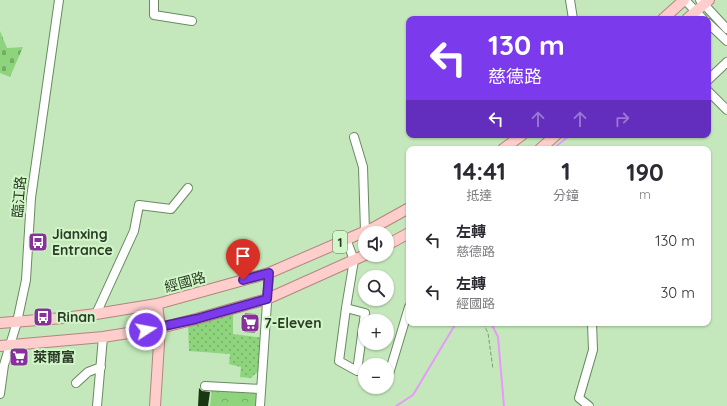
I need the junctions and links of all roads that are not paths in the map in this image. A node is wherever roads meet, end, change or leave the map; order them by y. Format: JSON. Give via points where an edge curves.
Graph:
{"nodes":[{"id":1,"x":59,"y":0,"type":"edge"},
{"id":2,"x":154,"y":0,"type":"edge"},
{"id":3,"x":570,"y":0,"type":"edge"},
{"id":4,"x":685,"y":0,"type":"edge"},
{"id":5,"x":704,"y":2,"type":"edge"},
{"id":6,"x":695,"y":11,"type":"junction"},
{"id":7,"x":573,"y":16,"type":"edge"},
{"id":8,"x":666,"y":16,"type":"edge"},
{"id":9,"x":690,"y":16,"type":"edge"},
{"id":10,"x":700,"y":16,"type":"edge"},
{"id":11,"x":192,"y":21,"type":"dead end"},
{"id":12,"x":711,"y":26,"type":"edge"},
{"id":13,"x":727,"y":29,"type":"edge"},
{"id":14,"x":727,"y":41,"type":"edge"},
{"id":15,"x":727,"y":62,"type":"edge"},
{"id":16,"x":711,"y":77,"type":"edge"},
{"id":17,"x":711,"y":94,"type":"edge"},
{"id":18,"x":727,"y":110,"type":"edge"},
{"id":19,"x":354,"y":137,"type":"dead end"},
{"id":20,"x":518,"y":138,"type":"edge"},
{"id":21,"x":553,"y":138,"type":"edge"},
{"id":22,"x":507,"y":146,"type":"edge"},
{"id":23,"x":543,"y":146,"type":"edge"},
{"id":24,"x":188,"y":188,"type":"dead end"},
{"id":25,"x":406,"y":210,"type":"edge"},
{"id":26,"x":365,"y":226,"type":"edge"},
{"id":27,"x":375,"y":226,"type":"edge"},
{"id":28,"x":358,"y":234,"type":"edge"},
{"id":29,"x":406,"y":235,"type":"edge"},
{"id":30,"x":346,"y":239,"type":"junction"},
{"id":31,"x":394,"y":241,"type":"edge"},
{"id":32,"x":358,"y":258,"type":"edge"},
{"id":33,"x":354,"y":260,"type":"junction"},
{"id":34,"x":269,"y":273,"type":"junction"},
{"id":35,"x":267,"y":299,"type":"junction"},
{"id":36,"x":157,"y":304,"type":"junction"},
{"id":37,"x":346,"y":308,"type":"junction"},
{"id":38,"x":96,"y":314,"type":"junction"},
{"id":39,"x":406,"y":317,"type":"edge"},
{"id":40,"x":17,"y":322,"type":"junction"},
{"id":41,"x":0,"y":323,"type":"edge"},
{"id":42,"x":592,"y":326,"type":"edge"},
{"id":43,"x":160,"y":328,"type":"junction"},
{"id":44,"x":103,"y":337,"type":"junction"},
{"id":45,"x":0,"y":346,"type":"edge"},
{"id":46,"x":11,"y":346,"type":"junction"},
{"id":47,"x":394,"y":358,"type":"edge"},
{"id":48,"x":101,"y":366,"type":"junction"},
{"id":49,"x":76,"y":382,"type":"dead end"},
{"id":50,"x":205,"y":386,"type":"dead end"},
{"id":51,"x":261,"y":390,"type":"junction"},
{"id":52,"x":0,"y":394,"type":"edge"},
{"id":53,"x":97,"y":405,"type":"edge"},
{"id":54,"x":155,"y":406,"type":"edge"},
{"id":55,"x":260,"y":406,"type":"edge"},
{"id":56,"x":589,"y":406,"type":"edge"}],
"edges":[{"from":1,"to":40,"type":"street","name":"臨江路","via":[[31,198],[26,280]]},
{"from":2,"to":11,"type":"street","via":[[154,15]]},
{"from":3,"to":7,"type":"street"},
{"from":4,"to":6,"type":"street"},
{"from":4,"to":8,"type":"main road"},
{"from":5,"to":6,"type":"main road"},
{"from":5,"to":13,"type":"street"},
{"from":6,"to":9,"type":"main road"},
{"from":6,"to":10,"type":"street"},
{"from":12,"to":14,"type":"street"},
{"from":15,"to":16,"type":"street"},
{"from":17,"to":18,"type":"street"},
{"from":19,"to":26,"type":"street","via":[[363,167]]},
{"from":20,"to":22,"type":"main road"},
{"from":21,"to":23,"type":"main road"},
{"from":24,"to":38,"type":"street","via":[[171,209],[139,205],[134,231]]},
{"from":25,"to":27,"type":"main road","name":"經國路","number":"1"},
{"from":28,"to":30,"type":"main road","name":"經國路","number":"1"},
{"from":29,"to":31,"type":"main road"},
{"from":30,"to":33,"type":"street"},
{"from":30,"to":34,"type":"main road","name":"經國路","number":"1"},
{"from":32,"to":33,"type":"main road","number":"1"},
{"from":33,"to":35,"type":"main road","number":"1"},
{"from":33,"to":37,"type":"street"},
{"from":34,"to":35,"type":"street"},
{"from":34,"to":36,"type":"main road","name":"經國路","number":"1"},
{"from":35,"to":43,"type":"main road","number":"1"},
{"from":35,"to":51,"type":"street"},
{"from":36,"to":38,"type":"main road","name":"經國路","number":"1"},
{"from":36,"to":43,"type":"main road"},
{"from":37,"to":37,"type":"street","via":[[365,313],[357,371],[339,360]]},
{"from":38,"to":40,"type":"main road","name":"經國路","number":"1"},
{"from":39,"to":47,"type":"street"},
{"from":40,"to":41,"type":"main road","name":"經國路","number":"1"},
{"from":40,"to":46,"type":"street","name":"臨江路"},
{"from":42,"to":56,"type":"street","via":[[593,350],[579,398]]},
{"from":43,"to":44,"type":"main road","number":"1"},
{"from":43,"to":54,"type":"main road"},
{"from":44,"to":46,"type":"main road","number":"1"},
{"from":44,"to":48,"type":"street"},
{"from":45,"to":46,"type":"main road","number":"1"},
{"from":46,"to":52,"type":"street","name":"臨江路","via":[[4,365]]},
{"from":48,"to":49,"type":"street"},
{"from":48,"to":53,"type":"street"},
{"from":50,"to":51,"type":"street"},
{"from":51,"to":55,"type":"street"}]}
